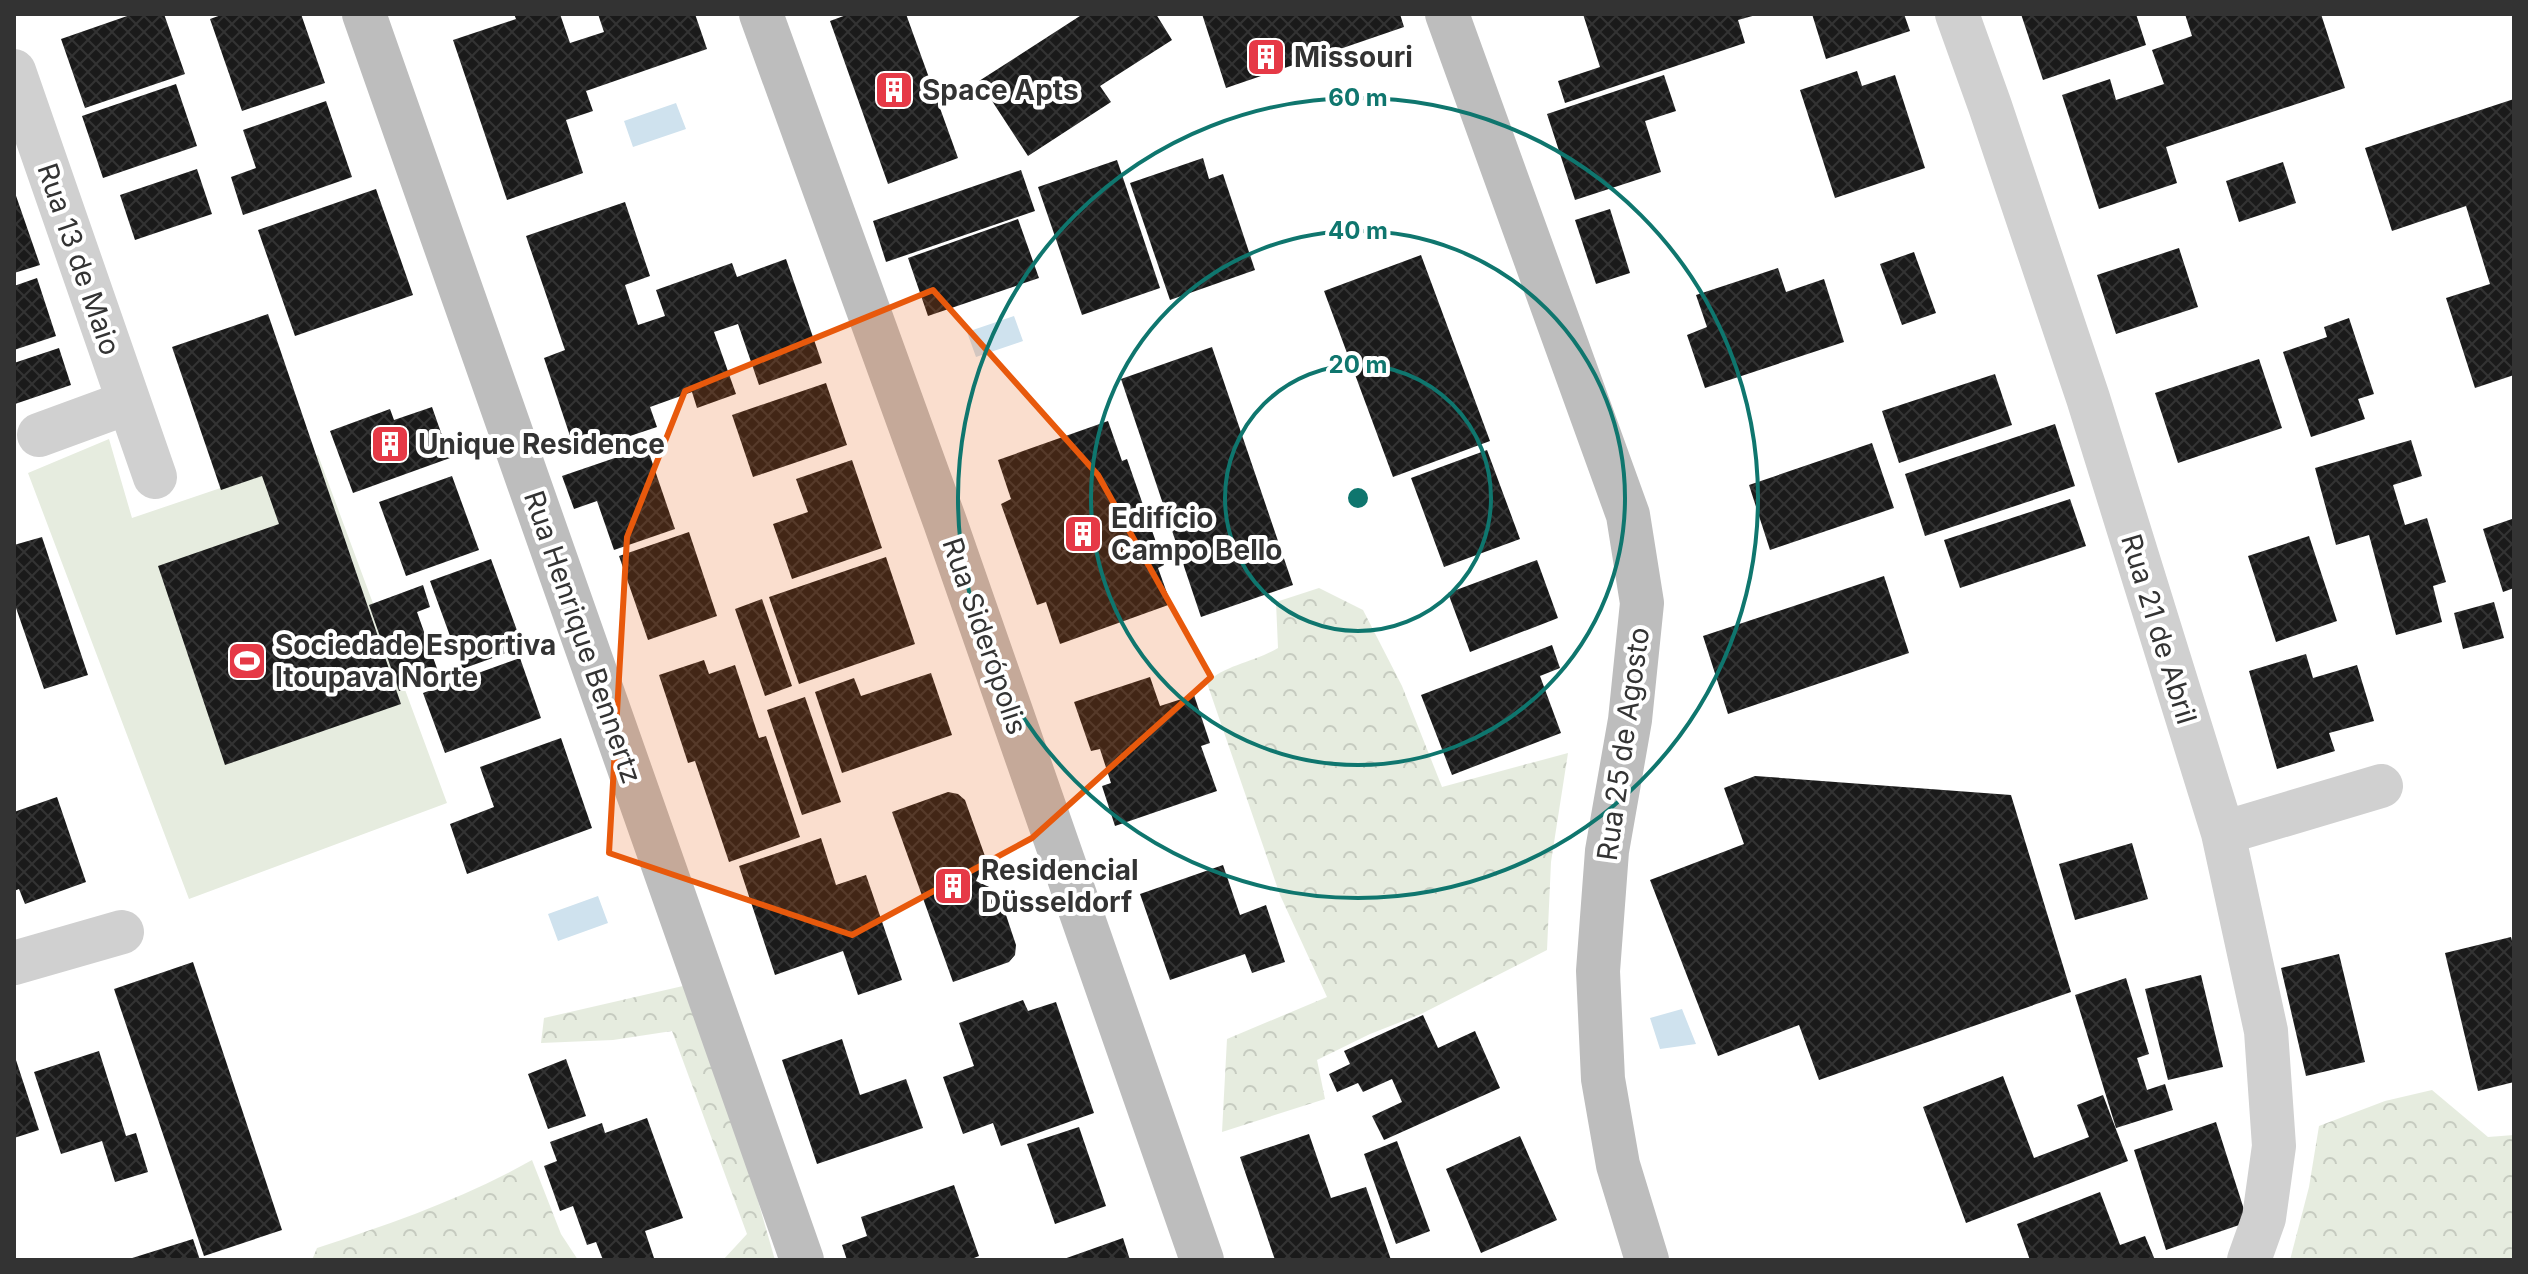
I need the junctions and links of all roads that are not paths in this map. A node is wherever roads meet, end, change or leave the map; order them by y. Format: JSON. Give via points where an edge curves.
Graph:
{"nodes":[{"id":1,"x":364,"y":14,"type":"edge"},
{"id":2,"x":761,"y":14,"type":"edge"},
{"id":3,"x":1447,"y":14,"type":"edge"},
{"id":4,"x":1957,"y":14,"type":"edge"},
{"id":5,"x":14,"y":71,"type":"edge"},
{"id":6,"x":129,"y":402,"type":"junction"},
{"id":7,"x":39,"y":435,"type":"dead end"},
{"id":8,"x":155,"y":477,"type":"dead end"},
{"id":9,"x":2381,"y":786,"type":"dead end"},
{"id":10,"x":2223,"y":833,"type":"junction"},
{"id":11,"x":122,"y":932,"type":"dead end"},
{"id":12,"x":14,"y":963,"type":"edge"},
{"id":13,"x":802,"y":1260,"type":"edge"},
{"id":14,"x":1202,"y":1260,"type":"edge"},
{"id":15,"x":1647,"y":1260,"type":"edge"},
{"id":16,"x":2249,"y":1260,"type":"edge"}],
"edges":[{"from":1,"to":13,"type":"street","name":"Rua Henrique Bennertz"},
{"from":2,"to":14,"type":"street","name":"Rua Siderópolis"},
{"from":3,"to":15,"type":"street","name":"Rua 25 de Agosto","via":[[1628,515],[1633,544],[1642,603],[1630,720],[1607,851],[1598,971],[1603,1079],[1618,1165]]},
{"from":4,"to":10,"type":"street","name":"Rua 21 de Abril","via":[[2088,398]]},
{"from":5,"to":6,"type":"street","name":"Rua 13 de Maio"},
{"from":6,"to":7,"type":"street"},
{"from":6,"to":8,"type":"street","name":"Rua 13 de Maio"},
{"from":9,"to":10,"type":"street"},
{"from":10,"to":16,"type":"street","name":"Rua 21 de Abril","via":[[2266,1031],[2274,1146],[2264,1218]]},
{"from":11,"to":12,"type":"street"}]}
